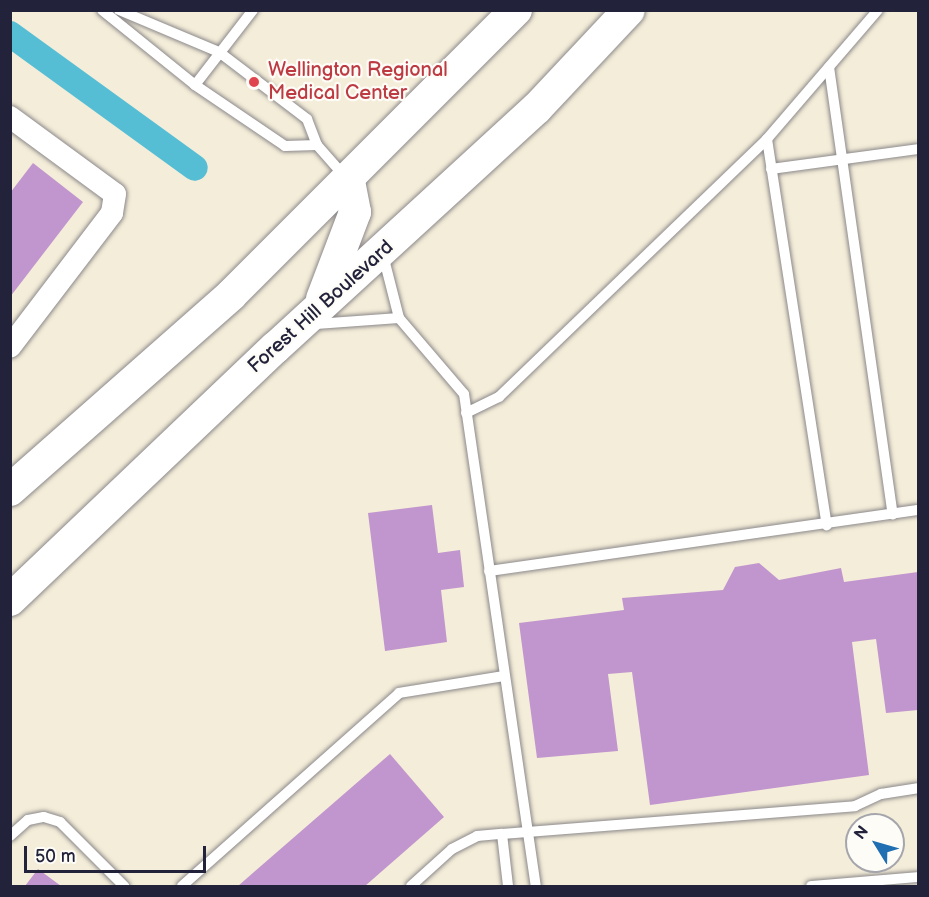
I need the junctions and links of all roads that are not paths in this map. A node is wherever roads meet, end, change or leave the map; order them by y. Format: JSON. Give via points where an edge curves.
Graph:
{"nodes":[{"id":1,"x":102,"y":10,"type":"edge"},
{"id":2,"x":119,"y":10,"type":"edge"},
{"id":3,"x":516,"y":10,"type":"edge"},
{"id":4,"x":629,"y":10,"type":"edge"},
{"id":5,"x":878,"y":10,"type":"edge"},
{"id":6,"x":251,"y":11,"type":"edge"},
{"id":7,"x":133,"y":13,"type":"edge"},
{"id":8,"x":219,"y":52,"type":"junction"},
{"id":9,"x":829,"y":67,"type":"junction"},
{"id":10,"x":195,"y":85,"type":"junction"},
{"id":11,"x":13,"y":125,"type":"edge"},
{"id":12,"x":767,"y":139,"type":"junction"},
{"id":13,"x":317,"y":145,"type":"junction"},
{"id":14,"x":918,"y":150,"type":"edge"},
{"id":15,"x":845,"y":159,"type":"junction"},
{"id":16,"x":771,"y":169,"type":"junction"},
{"id":17,"x":349,"y":181,"type":"junction"},
{"id":18,"x":382,"y":252,"type":"junction"},
{"id":19,"x":308,"y":318,"type":"junction"},
{"id":20,"x":399,"y":318,"type":"junction"},
{"id":21,"x":10,"y":347,"type":"edge"},
{"id":22,"x":466,"y":413,"type":"junction"},
{"id":23,"x":10,"y":490,"type":"edge"},
{"id":24,"x":918,"y":510,"type":"edge"},
{"id":25,"x":893,"y":514,"type":"junction"},
{"id":26,"x":827,"y":525,"type":"junction"},
{"id":27,"x":489,"y":571,"type":"junction"},
{"id":28,"x":10,"y":600,"type":"edge"},
{"id":29,"x":504,"y":676,"type":"junction"},
{"id":30,"x":918,"y":788,"type":"edge"},
{"id":31,"x":528,"y":832,"type":"junction"},
{"id":32,"x":502,"y":834,"type":"junction"},
{"id":33,"x":10,"y":836,"type":"edge"},
{"id":34,"x":918,"y":877,"type":"edge"},
{"id":35,"x":124,"y":886,"type":"edge"},
{"id":36,"x":182,"y":886,"type":"edge"},
{"id":37,"x":411,"y":886,"type":"edge"},
{"id":38,"x":508,"y":886,"type":"edge"},
{"id":39,"x":536,"y":886,"type":"edge"},
{"id":40,"x":811,"y":886,"type":"edge"}],
"edges":[{"from":1,"to":10,"type":"lane"},
{"from":2,"to":7,"type":"lane"},
{"from":3,"to":17,"type":"main road"},
{"from":4,"to":18,"type":"main road","name":"Forest Hill Boulevard","via":[[537,108]]},
{"from":5,"to":9,"type":"lane"},
{"from":6,"to":8,"type":"lane"},
{"from":7,"to":8,"type":"lane"},
{"from":8,"to":10,"type":"lane"},
{"from":8,"to":13,"type":"lane","via":[[308,119]]},
{"from":9,"to":12,"type":"lane"},
{"from":9,"to":15,"type":"lane"},
{"from":10,"to":13,"type":"lane","via":[[285,146]]},
{"from":11,"to":21,"type":"street","via":[[115,194],[112,213]]},
{"from":12,"to":16,"type":"lane"},
{"from":12,"to":22,"type":"lane","via":[[499,397]]},
{"from":13,"to":17,"type":"lane"},
{"from":14,"to":15,"type":"lane"},
{"from":15,"to":16,"type":"lane"},
{"from":15,"to":25,"type":"lane"},
{"from":16,"to":26,"type":"lane"},
{"from":17,"to":19,"type":"main road","via":[[355,212],[343,252]]},
{"from":17,"to":23,"type":"main road","via":[[231,295]]},
{"from":18,"to":19,"type":"main road","name":"Forest Hill Boulevard"},
{"from":18,"to":20,"type":"lane"},
{"from":19,"to":20,"type":"lane"},
{"from":19,"to":28,"type":"main road","name":"Forest Hill Boulevard"},
{"from":20,"to":22,"type":"lane","via":[[464,394]]},
{"from":22,"to":27,"type":"lane"},
{"from":24,"to":25,"type":"lane"},
{"from":25,"to":26,"type":"lane"},
{"from":26,"to":27,"type":"lane"},
{"from":27,"to":29,"type":"lane"},
{"from":29,"to":31,"type":"lane"},
{"from":29,"to":36,"type":"lane","via":[[399,693]]},
{"from":30,"to":31,"type":"lane","via":[[881,794],[855,806]]},
{"from":31,"to":32,"type":"lane"},
{"from":31,"to":39,"type":"lane"},
{"from":32,"to":37,"type":"lane","via":[[477,836],[452,849]]},
{"from":32,"to":38,"type":"lane"},
{"from":33,"to":35,"type":"lane","via":[[28,820],[44,817],[60,822]]},
{"from":34,"to":40,"type":"lane"}]}
